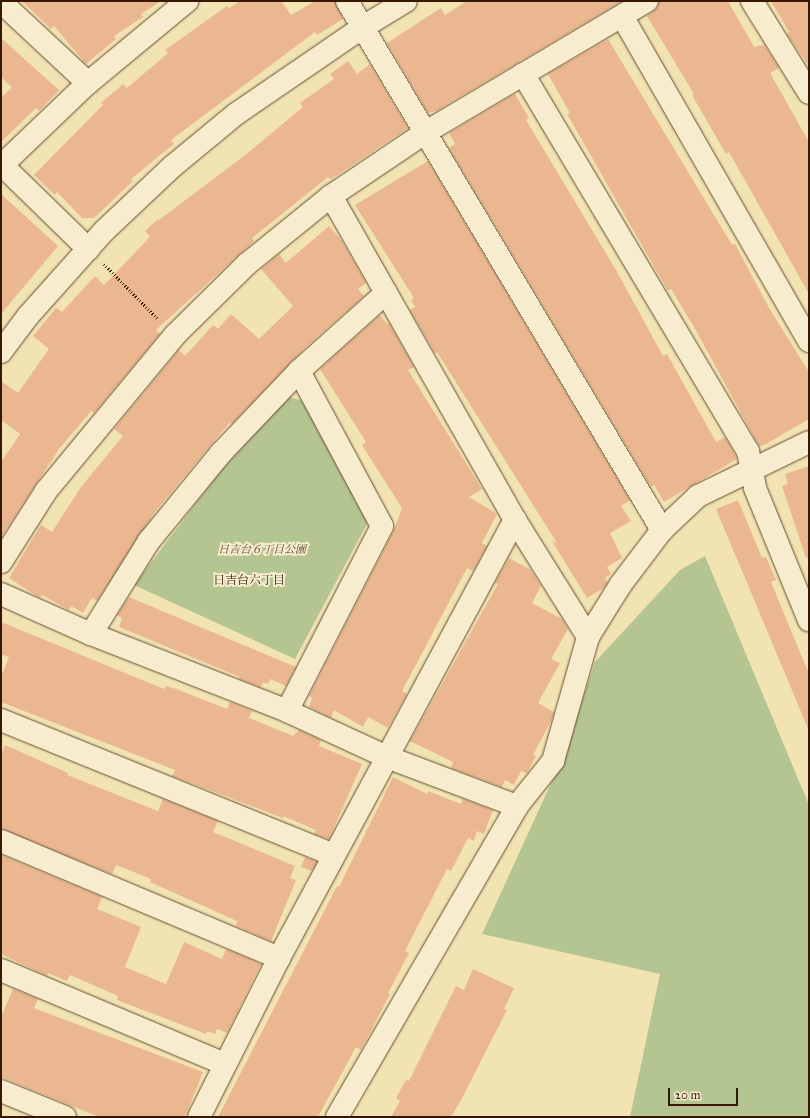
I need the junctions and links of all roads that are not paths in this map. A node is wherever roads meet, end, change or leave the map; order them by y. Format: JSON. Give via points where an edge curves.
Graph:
{"nodes":[{"id":1,"x":187,"y":1,"type":"edge"},
{"id":2,"x":347,"y":1,"type":"edge"},
{"id":3,"x":406,"y":1,"type":"edge"},
{"id":4,"x":647,"y":1,"type":"edge"},
{"id":5,"x":752,"y":1,"type":"edge"},
{"id":6,"x":1,"y":2,"type":"edge"},
{"id":7,"x":622,"y":16,"type":"junction"},
{"id":8,"x":363,"y":27,"type":"junction"},
{"id":9,"x":523,"y":74,"type":"junction"},
{"id":10,"x":88,"y":83,"type":"junction"},
{"id":11,"x":809,"y":93,"type":"edge"},
{"id":12,"x":426,"y":132,"type":"junction"},
{"id":13,"x":1,"y":165,"type":"edge"},
{"id":14,"x":330,"y":196,"type":"junction"},
{"id":15,"x":88,"y":249,"type":"junction"},
{"id":16,"x":386,"y":293,"type":"junction"},
{"id":17,"x":809,"y":341,"type":"edge"},
{"id":18,"x":1,"y":352,"type":"edge"},
{"id":19,"x":299,"y":371,"type":"junction"},
{"id":20,"x":809,"y":442,"type":"edge"},
{"id":21,"x":752,"y":468,"type":"junction"},
{"id":22,"x":514,"y":520,"type":"junction"},
{"id":23,"x":662,"y":530,"type":"junction"},
{"id":24,"x":1,"y":562,"type":"edge"},
{"id":25,"x":1,"y":594,"type":"edge"},
{"id":26,"x":809,"y":620,"type":"edge"},
{"id":27,"x":91,"y":634,"type":"junction"},
{"id":28,"x":588,"y":637,"type":"junction"},
{"id":29,"x":287,"y":711,"type":"junction"},
{"id":30,"x":1,"y":720,"type":"edge"},
{"id":31,"x":387,"y":757,"type":"junction"},
{"id":32,"x":517,"y":806,"type":"junction"},
{"id":33,"x":1,"y":841,"type":"edge"},
{"id":34,"x":334,"y":855,"type":"junction"},
{"id":35,"x":279,"y":958,"type":"junction"},
{"id":36,"x":1,"y":970,"type":"edge"},
{"id":37,"x":226,"y":1064,"type":"junction"},
{"id":38,"x":1,"y":1091,"type":"edge"},
{"id":39,"x":65,"y":1117,"type":"edge"},
{"id":40,"x":199,"y":1117,"type":"edge"},
{"id":41,"x":337,"y":1117,"type":"edge"}],
"edges":[{"from":1,"to":10,"type":"street"},
{"from":2,"to":8,"type":"street"},
{"from":3,"to":8,"type":"street"},
{"from":4,"to":7,"type":"street"},
{"from":5,"to":11,"type":"street"},
{"from":6,"to":10,"type":"street"},
{"from":7,"to":9,"type":"street"},
{"from":7,"to":17,"type":"street"},
{"from":8,"to":12,"type":"street"},
{"from":8,"to":15,"type":"street","via":[[236,114],[173,166]]},
{"from":9,"to":12,"type":"street"},
{"from":9,"to":21,"type":"street","via":[[748,450]]},
{"from":10,"to":13,"type":"street"},
{"from":12,"to":14,"type":"street"},
{"from":12,"to":23,"type":"street"},
{"from":13,"to":15,"type":"street"},
{"from":14,"to":16,"type":"street"},
{"from":14,"to":24,"type":"street","via":[[247,264],[175,335],[46,491]]},
{"from":15,"to":18,"type":"street","via":[[28,316]]},
{"from":16,"to":19,"type":"street"},
{"from":16,"to":22,"type":"street"},
{"from":19,"to":27,"type":"street","via":[[221,452],[149,541]]},
{"from":19,"to":29,"type":"street","via":[[382,526]]},
{"from":20,"to":21,"type":"street"},
{"from":21,"to":23,"type":"street","via":[[698,496]]},
{"from":21,"to":26,"type":"street","via":[[755,488]]},
{"from":22,"to":28,"type":"street"},
{"from":22,"to":31,"type":"street"},
{"from":23,"to":28,"type":"street","via":[[621,584]]},
{"from":25,"to":27,"type":"street"},
{"from":27,"to":29,"type":"street"},
{"from":28,"to":32,"type":"street","via":[[553,761]]},
{"from":29,"to":31,"type":"street"},
{"from":30,"to":34,"type":"street"},
{"from":31,"to":32,"type":"street"},
{"from":31,"to":34,"type":"street"},
{"from":32,"to":41,"type":"street"},
{"from":33,"to":35,"type":"street"},
{"from":34,"to":35,"type":"street"},
{"from":35,"to":37,"type":"street"},
{"from":36,"to":37,"type":"street"},
{"from":37,"to":40,"type":"street"},
{"from":38,"to":39,"type":"street"}]}
